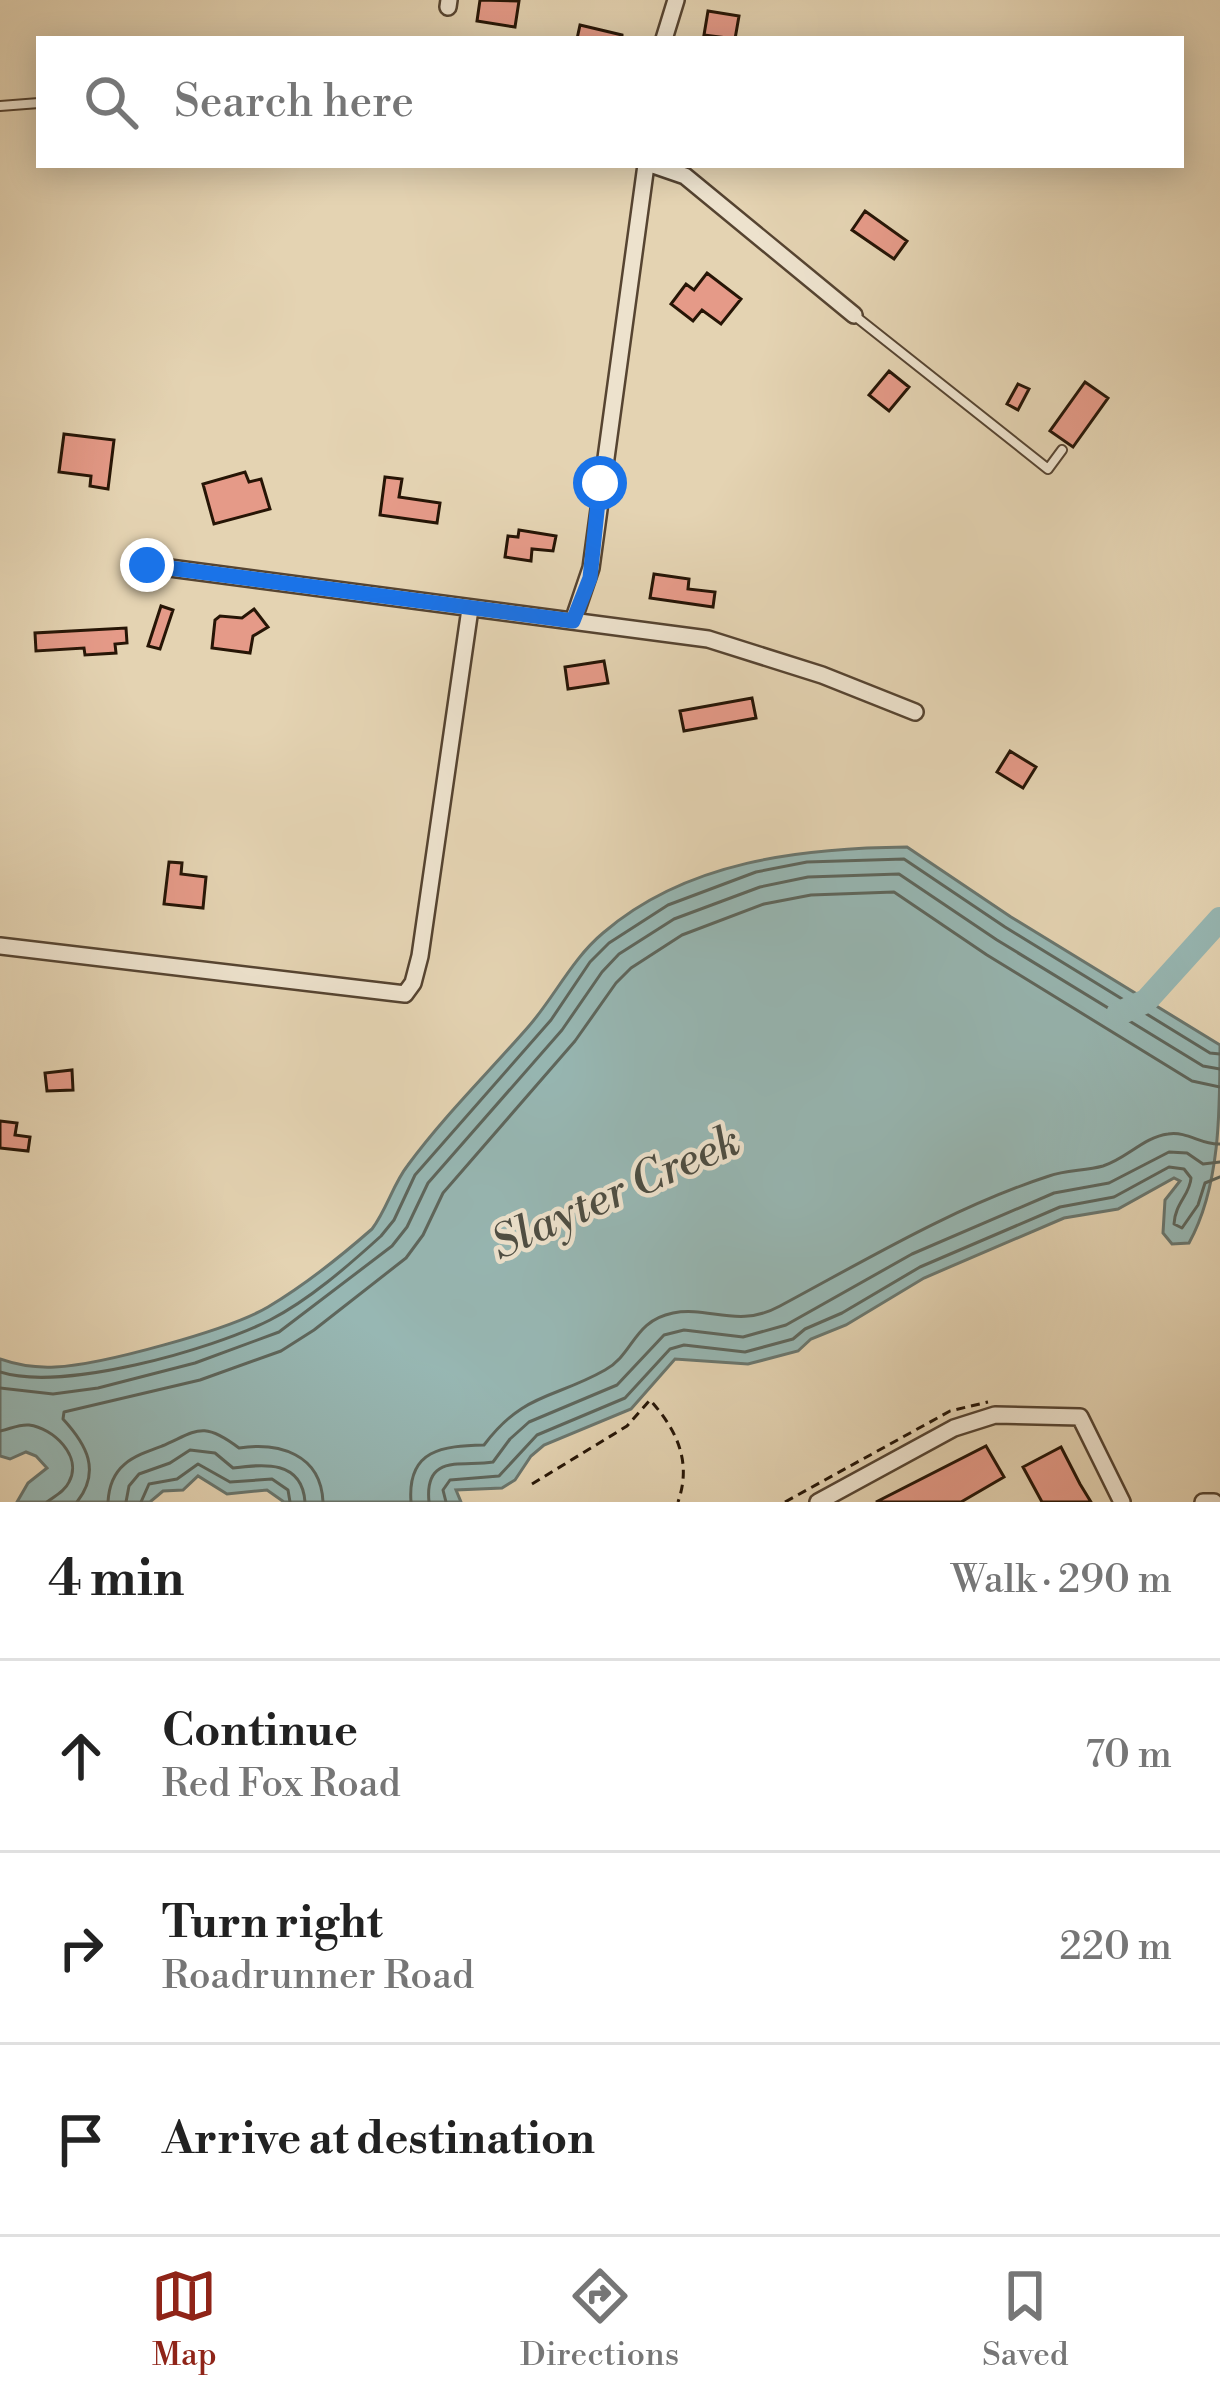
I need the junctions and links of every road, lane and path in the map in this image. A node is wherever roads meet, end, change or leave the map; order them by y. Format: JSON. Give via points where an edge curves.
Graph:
{"nodes":[{"id":1,"x":676,"y":0,"type":"edge"},
{"id":2,"x":665,"y":36,"type":"edge"},
{"id":3,"x":36,"y":103,"type":"edge"},
{"id":4,"x":0,"y":106,"type":"edge"},
{"id":5,"x":649,"y":168,"type":"edge"},
{"id":6,"x":659,"y":168,"type":"edge"},
{"id":7,"x":854,"y":315,"type":"joint"},
{"id":8,"x":1062,"y":450,"type":"dead end"},
{"id":9,"x":147,"y":565,"type":"dead end"},
{"id":10,"x":470,"y":609,"type":"junction"},
{"id":11,"x":573,"y":621,"type":"junction"},
{"id":12,"x":915,"y":712,"type":"dead end"},
{"id":13,"x":0,"y":946,"type":"edge"},
{"id":14,"x":1003,"y":1400,"type":"dead end"},
{"id":15,"x":532,"y":1484,"type":"dead end"},
{"id":16,"x":678,"y":1502,"type":"edge"},
{"id":17,"x":784,"y":1502,"type":"edge"},
{"id":18,"x":818,"y":1502,"type":"edge"},
{"id":19,"x":1122,"y":1502,"type":"edge"},
{"id":20,"x":1203,"y":1502,"type":"edge"},
{"id":21,"x":1214,"y":1502,"type":"edge"}],
"edges":[{"from":1,"to":2,"type":"street"},
{"from":3,"to":4,"type":"lane"},
{"from":5,"to":11,"type":"street","via":[[591,568]]},
{"from":6,"to":7,"type":"street","via":[[685,176]]},
{"from":7,"to":8,"type":"lane","via":[[1048,469]]},
{"from":9,"to":10,"type":"street"},
{"from":10,"to":11,"type":"street"},
{"from":10,"to":13,"type":"street","via":[[416,974],[404,994]]},
{"from":11,"to":12,"type":"street","via":[[708,639]]},
{"from":14,"to":17,"type":"path","via":[[950,1411]]},
{"from":15,"to":16,"type":"path","via":[[627,1426],[650,1400],[681,1443]]},
{"from":18,"to":19,"type":"street","via":[[954,1428],[995,1415],[1080,1417]]},
{"from":20,"to":21,"type":"street"}]}
